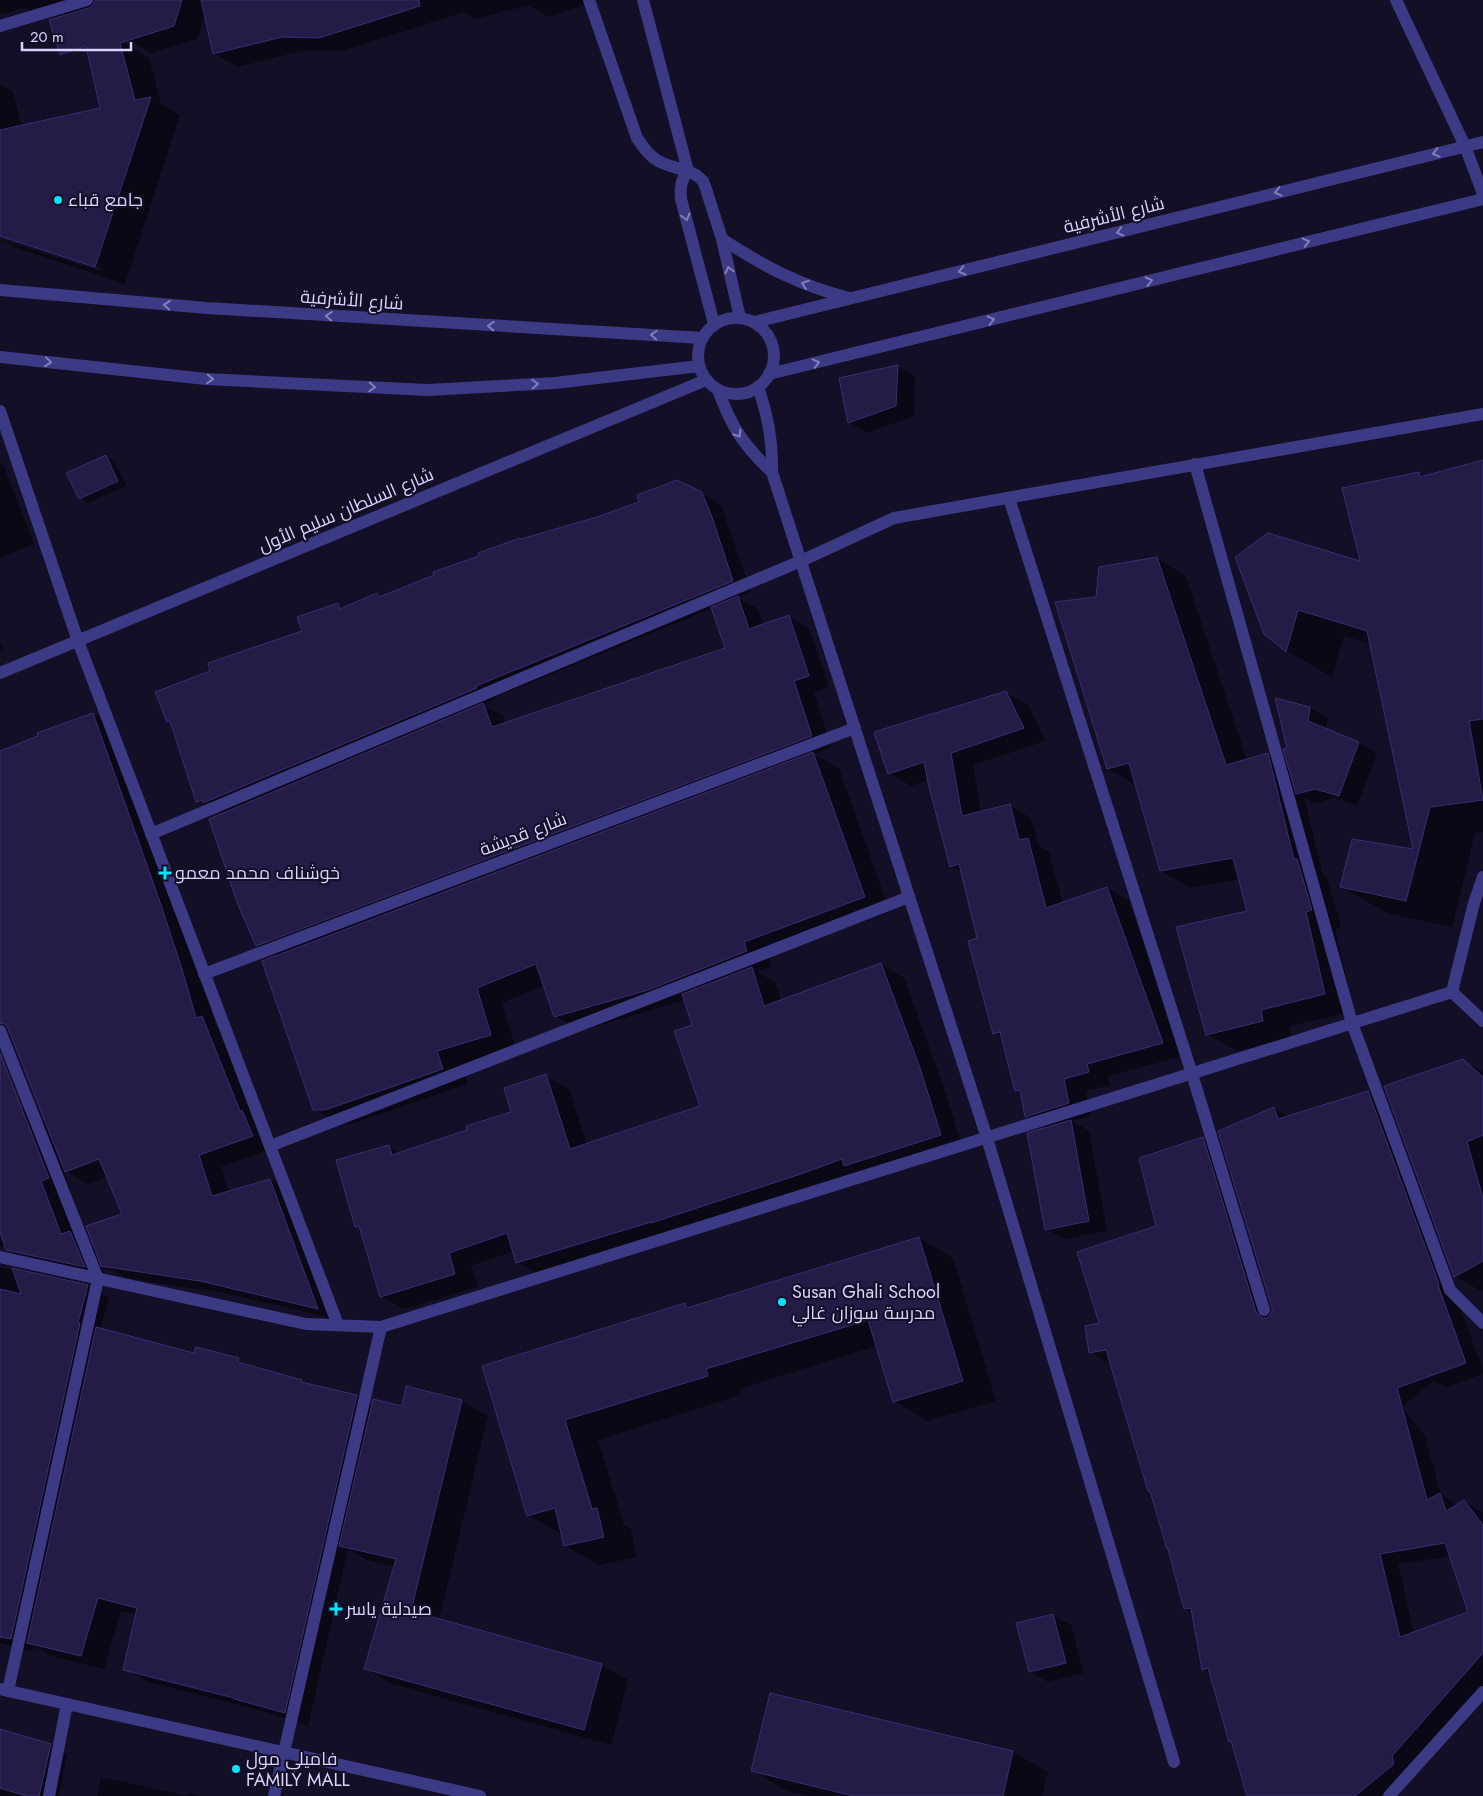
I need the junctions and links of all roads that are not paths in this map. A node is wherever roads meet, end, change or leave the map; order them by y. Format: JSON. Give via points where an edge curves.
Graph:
{"nodes":[{"id":1,"x":87,"y":0,"type":"edge"},
{"id":2,"x":589,"y":0,"type":"edge"},
{"id":3,"x":643,"y":0,"type":"edge"},
{"id":4,"x":1396,"y":0,"type":"edge"},
{"id":5,"x":0,"y":26,"type":"edge"},
{"id":6,"x":1483,"y":142,"type":"edge"},
{"id":7,"x":1465,"y":146,"type":"junction"},
{"id":8,"x":688,"y":171,"type":"junction"},
{"id":9,"x":1483,"y":194,"type":"edge"},
{"id":10,"x":1483,"y":199,"type":"edge"},
{"id":11,"x":722,"y":239,"type":"junction"},
{"id":12,"x":0,"y":290,"type":"edge"},
{"id":13,"x":851,"y":298,"type":"junction"},
{"id":14,"x":740,"y":318,"type":"junction"},
{"id":15,"x":754,"y":322,"type":"junction"},
{"id":16,"x":714,"y":324,"type":"junction"},
{"id":17,"x":702,"y":338,"type":"junction"},
{"id":18,"x":0,"y":357,"type":"edge"},
{"id":19,"x":699,"y":366,"type":"junction"},
{"id":20,"x":769,"y":374,"type":"junction"},
{"id":21,"x":706,"y":380,"type":"junction"},
{"id":22,"x":758,"y":387,"type":"junction"},
{"id":23,"x":718,"y":390,"type":"junction"},
{"id":24,"x":0,"y":411,"type":"edge"},
{"id":25,"x":1483,"y":414,"type":"edge"},
{"id":26,"x":1195,"y":464,"type":"junction"},
{"id":27,"x":772,"y":472,"type":"junction"},
{"id":28,"x":1008,"y":498,"type":"junction"},
{"id":29,"x":801,"y":560,"type":"junction"},
{"id":30,"x":78,"y":640,"type":"junction"},
{"id":31,"x":0,"y":673,"type":"edge"},
{"id":32,"x":855,"y":728,"type":"junction"},
{"id":33,"x":151,"y":834,"type":"junction"},
{"id":34,"x":1483,"y":877,"type":"edge"},
{"id":35,"x":909,"y":897,"type":"junction"},
{"id":36,"x":1479,"y":904,"type":"edge"},
{"id":37,"x":204,"y":974,"type":"junction"},
{"id":38,"x":1452,"y":992,"type":"junction"},
{"id":39,"x":1483,"y":1020,"type":"edge"},
{"id":40,"x":1352,"y":1023,"type":"junction"},
{"id":41,"x":0,"y":1031,"type":"edge"},
{"id":42,"x":1192,"y":1074,"type":"junction"},
{"id":43,"x":987,"y":1138,"type":"junction"},
{"id":44,"x":270,"y":1146,"type":"junction"},
{"id":45,"x":0,"y":1257,"type":"edge"},
{"id":46,"x":98,"y":1279,"type":"junction"},
{"id":47,"x":1264,"y":1310,"type":"dead end"},
{"id":48,"x":1483,"y":1322,"type":"edge"},
{"id":49,"x":338,"y":1326,"type":"junction"},
{"id":50,"x":381,"y":1327,"type":"junction"},
{"id":51,"x":4,"y":1690,"type":"edge"},
{"id":52,"x":1483,"y":1692,"type":"edge"},
{"id":53,"x":67,"y":1704,"type":"junction"},
{"id":54,"x":284,"y":1752,"type":"junction"},
{"id":55,"x":1174,"y":1762,"type":"dead end"},
{"id":56,"x":49,"y":1796,"type":"edge"},
{"id":57,"x":274,"y":1796,"type":"edge"},
{"id":58,"x":480,"y":1796,"type":"edge"},
{"id":59,"x":1389,"y":1796,"type":"edge"}],
"edges":[{"from":1,"to":5,"type":"street"},
{"from":2,"to":8,"type":"street","via":[[637,138],[646,153],[662,164]]},
{"from":3,"to":8,"type":"street"},
{"from":4,"to":7,"type":"street"},
{"from":6,"to":7,"type":"street","name":"شارع الأشرفية"},
{"from":7,"to":9,"type":"street"},
{"from":7,"to":13,"type":"street","name":"شارع الأشرفية","one_way":true},
{"from":8,"to":11,"type":"street","via":[[702,181]]},
{"from":8,"to":16,"type":"street","one_way":true,"via":[[682,179],[681,199]]},
{"from":20,"to":10,"type":"street","one_way":true},
{"from":13,"to":11,"type":"street","one_way":true,"via":[[798,282]]},
{"from":14,"to":11,"type":"street","one_way":true},
{"from":17,"to":12,"type":"street","name":"شارع الأشرفية","one_way":true,"via":[[207,308]]},
{"from":13,"to":15,"type":"street","name":"شارع الأشرفية"},
{"from":14,"to":15,"type":"street"},
{"from":14,"to":16,"type":"street"},
{"from":15,"to":20,"type":"street","via":[[766,332],[772,346],[774,360]]},
{"from":16,"to":17,"type":"street"},
{"from":17,"to":19,"type":"street"},
{"from":18,"to":19,"type":"street","one_way":true,"via":[[206,379],[427,390],[555,383]]},
{"from":19,"to":21,"type":"street"},
{"from":20,"to":22,"type":"street"},
{"from":21,"to":23,"type":"street"},
{"from":21,"to":30,"type":"street","name":"شارع السلطان سليم الأول"},
{"from":22,"to":23,"type":"street","via":[[745,393],[731,394]]},
{"from":22,"to":27,"type":"street","via":[[770,428]]},
{"from":23,"to":27,"type":"street","one_way":true,"via":[[738,435]]},
{"from":24,"to":30,"type":"street"},
{"from":25,"to":26,"type":"street"},
{"from":26,"to":28,"type":"street"},
{"from":26,"to":40,"type":"street"},
{"from":27,"to":29,"type":"street"},
{"from":28,"to":29,"type":"street","via":[[894,518]]},
{"from":28,"to":42,"type":"street"},
{"from":29,"to":32,"type":"street"},
{"from":29,"to":33,"type":"street"},
{"from":30,"to":31,"type":"street","name":"شارع السلطان سليم الأول"},
{"from":30,"to":33,"type":"street"},
{"from":32,"to":35,"type":"street"},
{"from":32,"to":37,"type":"street","name":"شارع قديشة"},
{"from":33,"to":37,"type":"street"},
{"from":34,"to":36,"type":"street"},
{"from":35,"to":43,"type":"street"},
{"from":35,"to":44,"type":"street"},
{"from":36,"to":38,"type":"street"},
{"from":37,"to":44,"type":"street"},
{"from":38,"to":39,"type":"street"},
{"from":38,"to":40,"type":"street"},
{"from":40,"to":42,"type":"street"},
{"from":40,"to":48,"type":"street","via":[[1450,1290]]},
{"from":41,"to":46,"type":"street"},
{"from":42,"to":43,"type":"street"},
{"from":42,"to":47,"type":"street"},
{"from":43,"to":50,"type":"street"},
{"from":43,"to":55,"type":"street"},
{"from":44,"to":49,"type":"street"},
{"from":45,"to":46,"type":"street"},
{"from":46,"to":49,"type":"street","via":[[306,1324]]},
{"from":46,"to":51,"type":"street"},
{"from":49,"to":50,"type":"street"},
{"from":50,"to":54,"type":"street"},
{"from":51,"to":53,"type":"street"},
{"from":52,"to":59,"type":"street"},
{"from":53,"to":54,"type":"street"},
{"from":53,"to":56,"type":"street"},
{"from":54,"to":57,"type":"street"},
{"from":54,"to":58,"type":"street"}]}
